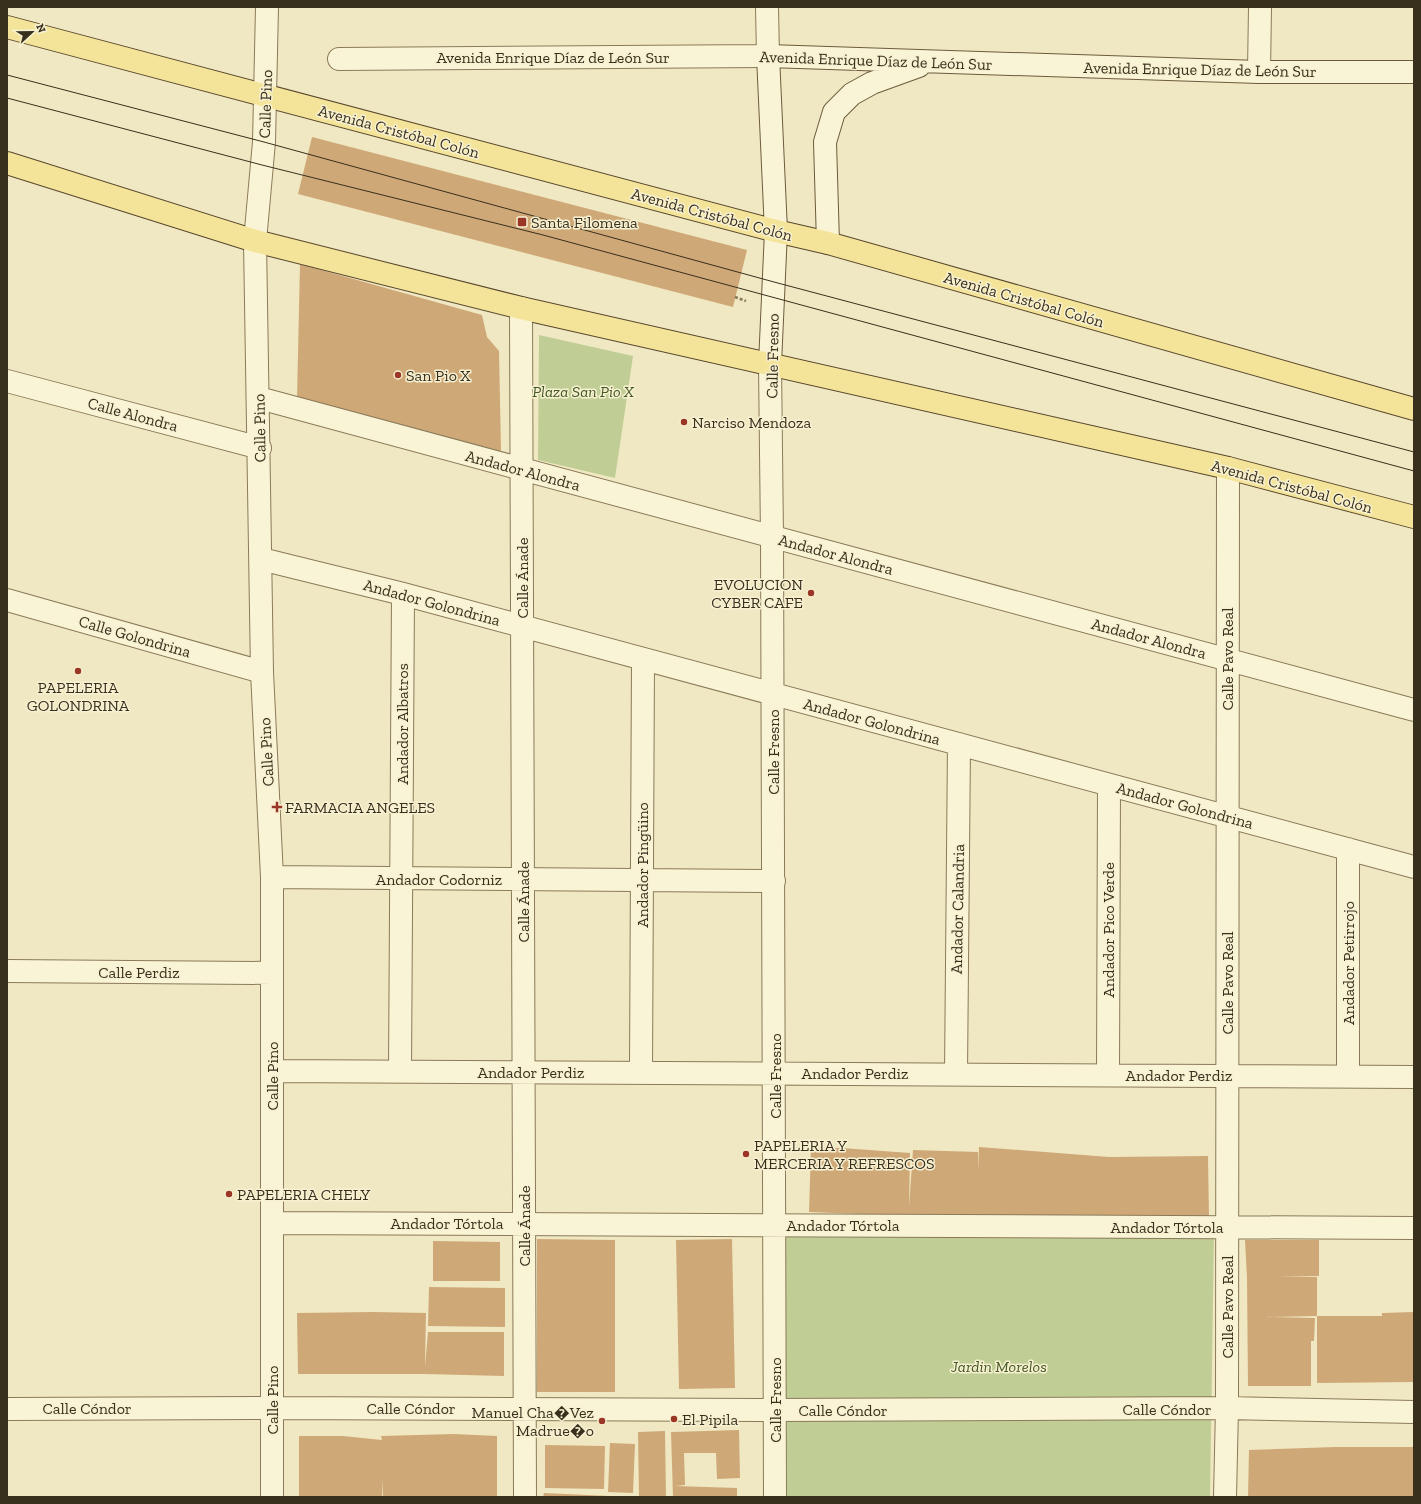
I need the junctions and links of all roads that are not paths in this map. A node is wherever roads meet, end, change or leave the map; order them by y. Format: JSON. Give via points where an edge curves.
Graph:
{"nodes":[{"id":1,"x":267,"y":7,"type":"edge"},
{"id":2,"x":768,"y":7,"type":"edge"},
{"id":3,"x":1260,"y":7,"type":"edge"},
{"id":4,"x":7,"y":27,"type":"edge"},
{"id":5,"x":768,"y":56,"type":"junction"},
{"id":6,"x":339,"y":58,"type":"dead end"},
{"id":7,"x":931,"y":62,"type":"junction"},
{"id":8,"x":1259,"y":72,"type":"junction"},
{"id":9,"x":1414,"y":72,"type":"edge"},
{"id":10,"x":265,"y":96,"type":"junction"},
{"id":11,"x":7,"y":163,"type":"edge"},
{"id":12,"x":776,"y":231,"type":"junction"},
{"id":13,"x":255,"y":241,"type":"junction"},
{"id":14,"x":828,"y":243,"type":"junction"},
{"id":15,"x":521,"y":308,"type":"junction"},
{"id":16,"x":770,"y":364,"type":"junction"},
{"id":17,"x":7,"y":381,"type":"edge"},
{"id":18,"x":259,"y":398,"type":"junction"},
{"id":19,"x":1414,"y":409,"type":"edge"},
{"id":20,"x":260,"y":448,"type":"junction"},
{"id":21,"x":1228,"y":468,"type":"junction"},
{"id":22,"x":521,"y":469,"type":"junction"},
{"id":23,"x":1414,"y":518,"type":"edge"},
{"id":24,"x":772,"y":537,"type":"junction"},
{"id":25,"x":261,"y":559,"type":"junction"},
{"id":26,"x":403,"y":594,"type":"junction"},
{"id":27,"x":7,"y":600,"type":"edge"},
{"id":28,"x":522,"y":626,"type":"junction"},
{"id":29,"x":643,"y":658,"type":"junction"},
{"id":30,"x":1227,"y":659,"type":"junction"},
{"id":31,"x":262,"y":672,"type":"junction"},
{"id":32,"x":773,"y":694,"type":"junction"},
{"id":33,"x":1414,"y":710,"type":"edge"},
{"id":34,"x":959,"y":744,"type":"junction"},
{"id":35,"x":1109,"y":785,"type":"junction"},
{"id":36,"x":1227,"y":816,"type":"junction"},
{"id":37,"x":1348,"y":849,"type":"junction"},
{"id":38,"x":1414,"y":867,"type":"edge"},
{"id":39,"x":272,"y":877,"type":"junction"},
{"id":40,"x":401,"y":878,"type":"junction"},
{"id":41,"x":523,"y":879,"type":"junction"},
{"id":42,"x":642,"y":880,"type":"junction"},
{"id":43,"x":774,"y":881,"type":"junction"},
{"id":44,"x":7,"y":971,"type":"edge"},
{"id":45,"x":272,"y":973,"type":"junction"},
{"id":46,"x":272,"y":1071,"type":"junction"},
{"id":47,"x":400,"y":1071,"type":"junction"},
{"id":48,"x":524,"y":1072,"type":"junction"},
{"id":49,"x":641,"y":1072,"type":"junction"},
{"id":50,"x":775,"y":1073,"type":"junction"},
{"id":51,"x":956,"y":1074,"type":"junction"},
{"id":52,"x":1108,"y":1075,"type":"junction"},
{"id":53,"x":1227,"y":1076,"type":"junction"},
{"id":54,"x":1348,"y":1076,"type":"junction"},
{"id":55,"x":1414,"y":1077,"type":"edge"},
{"id":56,"x":272,"y":1223,"type":"junction"},
{"id":57,"x":524,"y":1224,"type":"junction"},
{"id":58,"x":775,"y":1225,"type":"junction"},
{"id":59,"x":1227,"y":1227,"type":"junction"},
{"id":60,"x":1414,"y":1228,"type":"edge"},
{"id":61,"x":272,"y":1408,"type":"junction"},
{"id":62,"x":1227,"y":1408,"type":"junction"},
{"id":63,"x":7,"y":1409,"type":"edge"},
{"id":64,"x":525,"y":1409,"type":"junction"},
{"id":65,"x":774,"y":1410,"type":"junction"},
{"id":66,"x":1414,"y":1412,"type":"edge"},
{"id":67,"x":272,"y":1497,"type":"edge"},
{"id":68,"x":525,"y":1497,"type":"edge"},
{"id":69,"x":776,"y":1497,"type":"edge"},
{"id":70,"x":1225,"y":1497,"type":"edge"}],
"edges":[{"from":1,"to":10,"type":"street","name":"Calle Pino"},
{"from":2,"to":5,"type":"street","name":"Calle Fresno"},
{"from":3,"to":8,"type":"street"},
{"from":4,"to":10,"type":"main road","name":"Avenida Cristóbal Colón"},
{"from":5,"to":6,"type":"street","name":"Avenida Enrique Díaz de León Sur"},
{"from":5,"to":7,"type":"street","name":"Avenida Enrique Díaz de León Sur"},
{"from":5,"to":12,"type":"street","name":"Calle Fresno"},
{"from":7,"to":8,"type":"street","name":"Avenida Enrique Díaz de León Sur"},
{"from":7,"to":14,"type":"street","via":[[872,83],[852,94],[834,112],[825,142]]},
{"from":8,"to":9,"type":"street","name":"Avenida Enrique Díaz de León Sur"},
{"from":10,"to":12,"type":"main road","name":"Avenida Cristóbal Colón"},
{"from":10,"to":13,"type":"street","name":"Calle Pino"},
{"from":11,"to":13,"type":"main road","name":"Avenida Cristóbal Colón"},
{"from":12,"to":14,"type":"main road","name":"Avenida Cristóbal Colón"},
{"from":12,"to":16,"type":"street","name":"Calle Fresno"},
{"from":13,"to":15,"type":"main road","name":"Avenida Cristóbal Colón"},
{"from":13,"to":18,"type":"street","name":"Calle Pino"},
{"from":14,"to":19,"type":"main road","name":"Avenida Cristóbal Colón"},
{"from":15,"to":16,"type":"main road","name":"Avenida Cristóbal Colón"},
{"from":15,"to":22,"type":"street","name":"Calle Ánade"},
{"from":16,"to":21,"type":"main road","name":"Avenida Cristóbal Colón"},
{"from":16,"to":24,"type":"street","name":"Calle Fresno"},
{"from":17,"to":20,"type":"street","name":"Calle Alondra"},
{"from":18,"to":20,"type":"street","name":"Calle Pino"},
{"from":18,"to":22,"type":"street","name":"Andador Alondra"},
{"from":20,"to":25,"type":"street","name":"Calle Pino"},
{"from":21,"to":23,"type":"main road","name":"Avenida Cristóbal Colón"},
{"from":21,"to":30,"type":"street","name":"Calle Pavo Real"},
{"from":22,"to":24,"type":"street","name":"Andador Alondra"},
{"from":22,"to":28,"type":"street","name":"Calle Ánade"},
{"from":24,"to":30,"type":"street","name":"Andador Alondra"},
{"from":24,"to":32,"type":"street","name":"Calle Fresno"},
{"from":25,"to":26,"type":"street","name":"Andador Golondrina"},
{"from":25,"to":31,"type":"street","name":"Calle Pino"},
{"from":26,"to":28,"type":"street","name":"Andador Golondrina"},
{"from":26,"to":40,"type":"street","name":"Andador Albatros"},
{"from":27,"to":31,"type":"street","name":"Calle Golondrina"},
{"from":28,"to":29,"type":"street","name":"Andador Golondrina"},
{"from":28,"to":41,"type":"street","name":"Calle Ánade"},
{"from":29,"to":32,"type":"street","name":"Andador Golondrina"},
{"from":29,"to":42,"type":"street","name":"Andador Pingüino"},
{"from":30,"to":33,"type":"street","name":"Andador Alondra"},
{"from":30,"to":36,"type":"street","name":"Calle Pavo Real"},
{"from":31,"to":39,"type":"street","name":"Calle Pino"},
{"from":32,"to":34,"type":"street","name":"Andador Golondrina"},
{"from":32,"to":43,"type":"street","name":"Calle Fresno"},
{"from":34,"to":35,"type":"street","name":"Andador Golondrina"},
{"from":34,"to":51,"type":"street","name":"Andador Calandria"},
{"from":35,"to":36,"type":"street","name":"Andador Golondrina"},
{"from":35,"to":52,"type":"street","name":"Andador Pico Verde"},
{"from":36,"to":37,"type":"street","name":"Andador Golondrina"},
{"from":36,"to":53,"type":"street","name":"Calle Pavo Real"},
{"from":37,"to":38,"type":"street","name":"Andador Golondrina"},
{"from":37,"to":54,"type":"street","name":"Andador Petirrojo"},
{"from":39,"to":40,"type":"street","name":"Andador Codorniz"},
{"from":39,"to":45,"type":"street","name":"Calle Pino"},
{"from":40,"to":41,"type":"street","name":"Andador Codorniz"},
{"from":40,"to":47,"type":"street","name":"Andador Albatros"},
{"from":41,"to":42,"type":"street","name":"Andador Codorniz"},
{"from":41,"to":48,"type":"street","name":"Calle Ánade"},
{"from":42,"to":43,"type":"street","name":"Andador Codorniz"},
{"from":42,"to":49,"type":"street","name":"Andador Pingüino"},
{"from":43,"to":50,"type":"street","name":"Calle Fresno"},
{"from":44,"to":45,"type":"street","name":"Calle Perdiz"},
{"from":45,"to":46,"type":"street","name":"Calle Pino"},
{"from":46,"to":47,"type":"street","name":"Andador Perdiz"},
{"from":46,"to":56,"type":"street","name":"Calle Pino"},
{"from":47,"to":48,"type":"street","name":"Andador Perdiz"},
{"from":48,"to":49,"type":"street","name":"Andador Perdiz"},
{"from":48,"to":57,"type":"street","name":"Calle Ánade"},
{"from":49,"to":50,"type":"street","name":"Andador Perdiz"},
{"from":50,"to":51,"type":"street","name":"Andador Perdiz"},
{"from":50,"to":58,"type":"street","name":"Calle Fresno"},
{"from":51,"to":52,"type":"street","name":"Andador Perdiz"},
{"from":52,"to":53,"type":"street","name":"Andador Perdiz"},
{"from":53,"to":54,"type":"street","name":"Andador Perdiz"},
{"from":53,"to":59,"type":"street","name":"Calle Pavo Real"},
{"from":54,"to":55,"type":"street","name":"Andador Perdiz"},
{"from":56,"to":57,"type":"street","name":"Andador Tórtola"},
{"from":56,"to":61,"type":"street","name":"Calle Pino"},
{"from":57,"to":58,"type":"street","name":"Andador Tórtola"},
{"from":57,"to":64,"type":"street","name":"Calle Ánade"},
{"from":58,"to":59,"type":"street","name":"Andador Tórtola"},
{"from":58,"to":65,"type":"street","name":"Calle Fresno"},
{"from":59,"to":60,"type":"street","name":"Andador Tórtola"},
{"from":59,"to":62,"type":"street","name":"Calle Pavo Real"},
{"from":61,"to":63,"type":"street","name":"Calle Cóndor"},
{"from":61,"to":64,"type":"street","name":"Calle Cóndor"},
{"from":61,"to":67,"type":"street","name":"Calle Pino"},
{"from":62,"to":65,"type":"street","name":"Calle Cóndor"},
{"from":62,"to":66,"type":"street","name":"Calle Cóndor"},
{"from":62,"to":70,"type":"street","name":"Calle Pavo Real"},
{"from":64,"to":65,"type":"street","name":"Calle Cóndor"},
{"from":64,"to":68,"type":"street","name":"Calle Ánade"},
{"from":65,"to":69,"type":"street","name":"Calle Fresno"}]}
